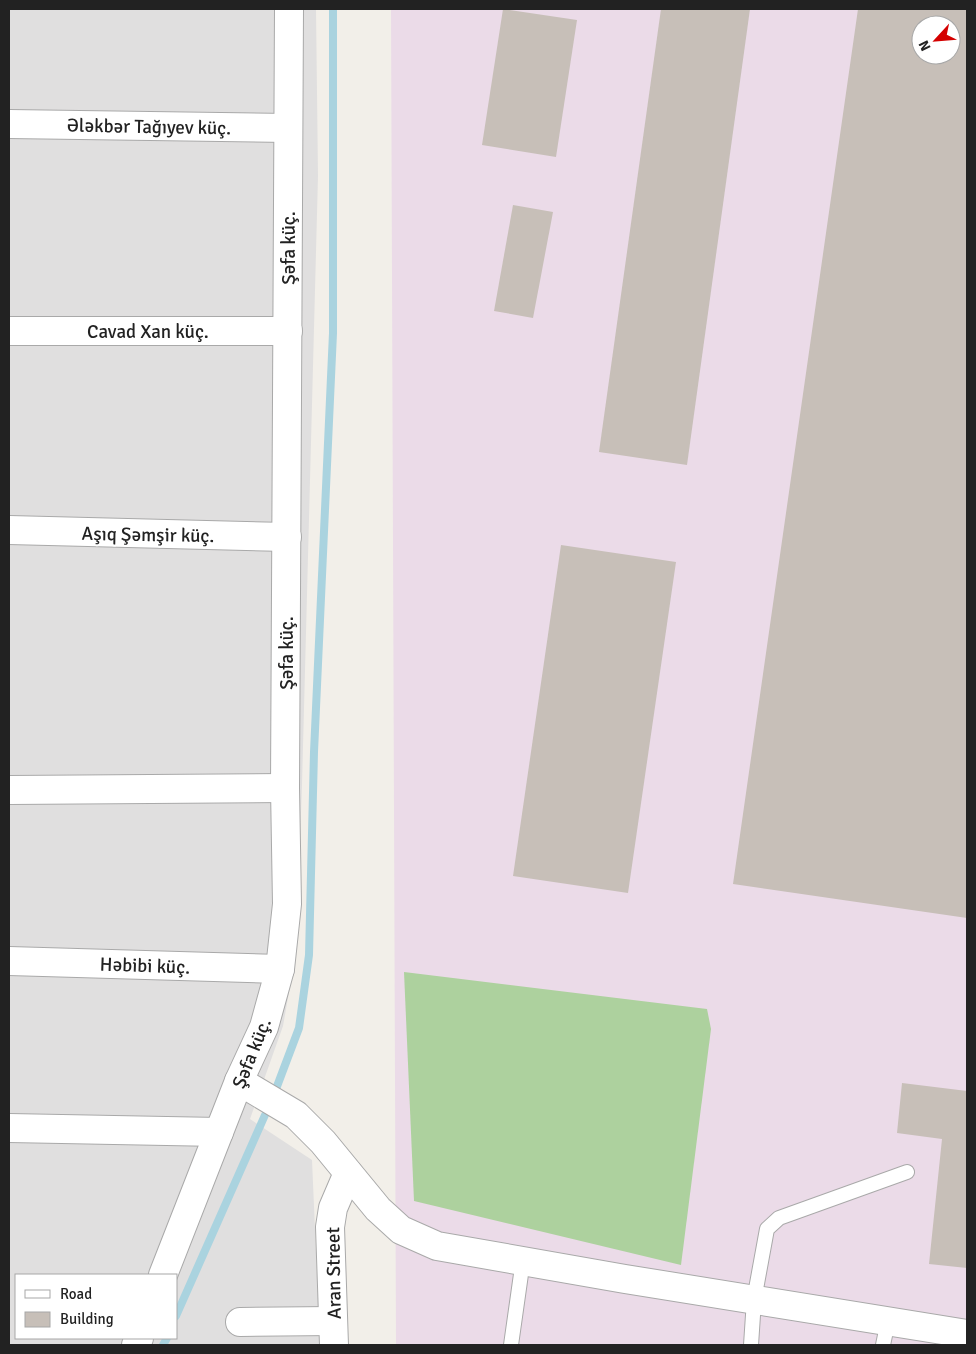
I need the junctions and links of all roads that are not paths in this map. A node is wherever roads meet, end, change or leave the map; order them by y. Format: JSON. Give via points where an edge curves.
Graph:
{"nodes":[{"id":1,"x":289,"y":9,"type":"edge"},
{"id":2,"x":9,"y":124,"type":"edge"},
{"id":3,"x":288,"y":128,"type":"junction"},
{"id":4,"x":9,"y":331,"type":"edge"},
{"id":5,"x":288,"y":331,"type":"junction"},
{"id":6,"x":9,"y":530,"type":"edge"},
{"id":7,"x":287,"y":537,"type":"junction"},
{"id":8,"x":285,"y":788,"type":"junction"},
{"id":9,"x":9,"y":790,"type":"edge"},
{"id":10,"x":9,"y":961,"type":"edge"},
{"id":11,"x":280,"y":969,"type":"junction"},
{"id":12,"x":239,"y":1081,"type":"junction"},
{"id":13,"x":9,"y":1128,"type":"edge"},
{"id":14,"x":219,"y":1132,"type":"junction"},
{"id":15,"x":907,"y":1172,"type":"dead end"},
{"id":16,"x":348,"y":1173,"type":"junction"},
{"id":17,"x":523,"y":1260,"type":"junction"},
{"id":18,"x":163,"y":1274,"type":"edge"},
{"id":19,"x":754,"y":1300,"type":"junction"},
{"id":20,"x":240,"y":1322,"type":"dead end"},
{"id":21,"x":334,"y":1333,"type":"edge"},
{"id":22,"x":885,"y":1333,"type":"edge"},
{"id":23,"x":967,"y":1334,"type":"edge"},
{"id":24,"x":511,"y":1345,"type":"edge"},
{"id":25,"x":751,"y":1345,"type":"edge"}],
"edges":[{"from":1,"to":3,"type":"street","name":"Şəfa küç."},
{"from":2,"to":3,"type":"street","name":"Ələkbər Tağıyev küç."},
{"from":3,"to":5,"type":"street","name":"Şəfa küç."},
{"from":4,"to":5,"type":"street","name":"Cavad Xan küç."},
{"from":5,"to":7,"type":"street","name":"Şəfa küç."},
{"from":6,"to":7,"type":"street","name":"Aşıq Şəmşir küç."},
{"from":7,"to":8,"type":"street","name":"Şəfa küç."},
{"from":8,"to":9,"type":"street"},
{"from":8,"to":11,"type":"street","name":"Şəfa küç.","via":[[287,904]]},
{"from":10,"to":11,"type":"street","name":"Həbibi küç."},
{"from":11,"to":12,"type":"street","name":"Şəfa küç.","via":[[264,1027]]},
{"from":12,"to":14,"type":"street","name":"Şəfa küç."},
{"from":12,"to":16,"type":"street","via":[[296,1115]]},
{"from":13,"to":14,"type":"street"},
{"from":14,"to":18,"type":"street","name":"Şəfa küç."},
{"from":15,"to":19,"type":"lane","via":[[779,1218],[767,1229]]},
{"from":16,"to":17,"type":"street","via":[[400,1230],[437,1246]]},
{"from":16,"to":21,"type":"street","name":"Aran Street","via":[[333,1208],[330,1227]]},
{"from":17,"to":19,"type":"street"},
{"from":17,"to":24,"type":"lane"},
{"from":19,"to":22,"type":"street"},
{"from":19,"to":25,"type":"lane"},
{"from":20,"to":21,"type":"street"},
{"from":22,"to":23,"type":"street"}]}
